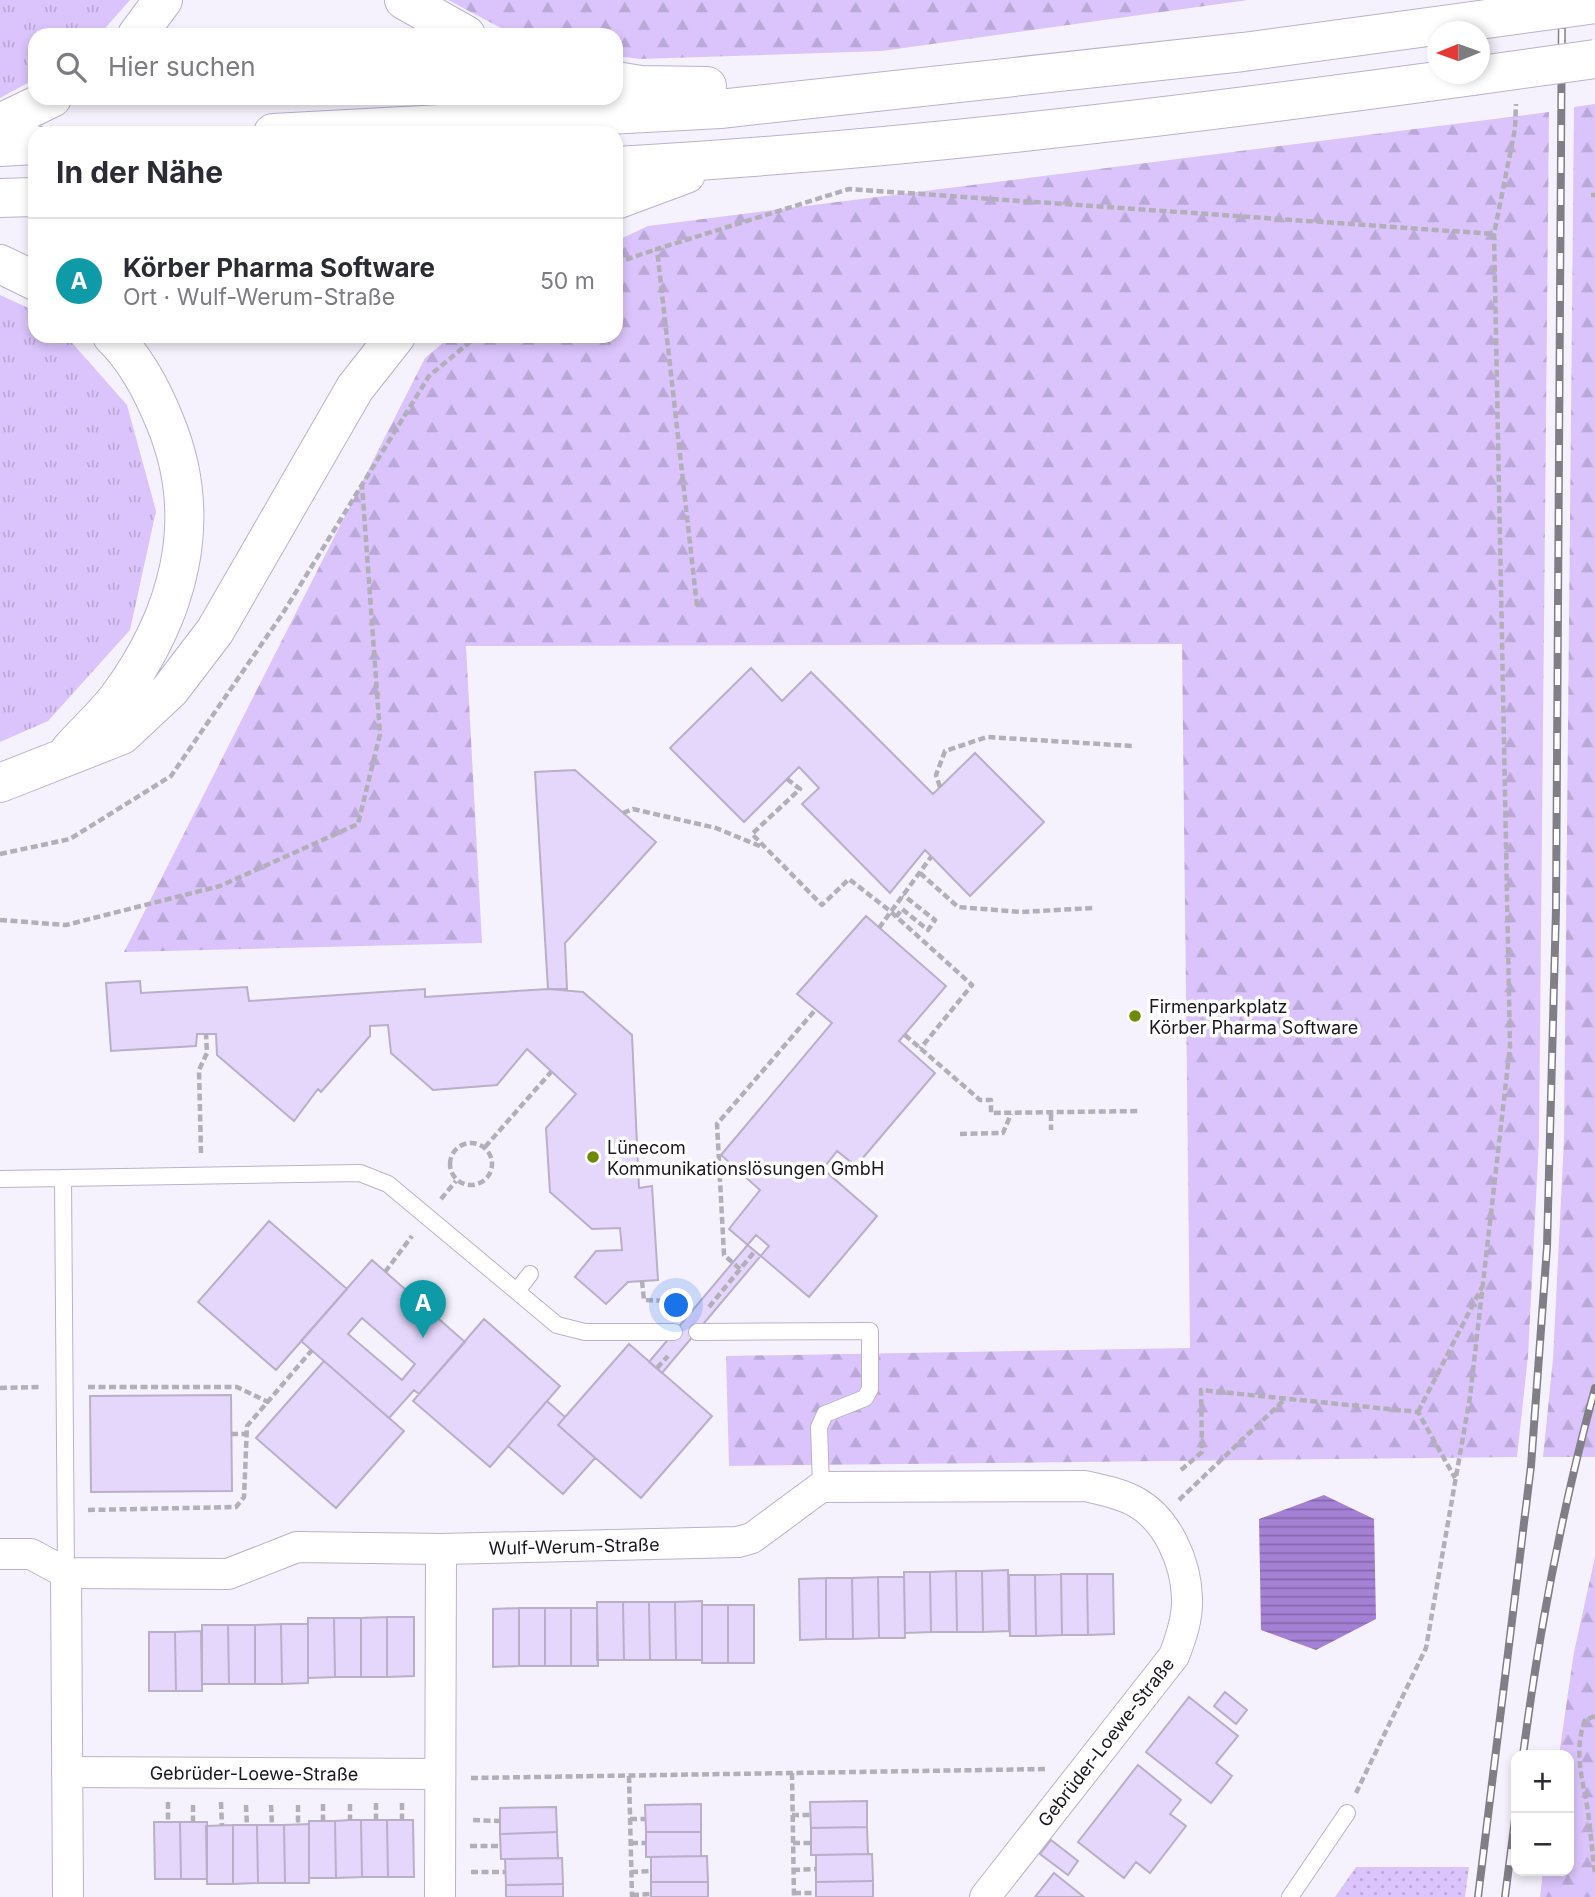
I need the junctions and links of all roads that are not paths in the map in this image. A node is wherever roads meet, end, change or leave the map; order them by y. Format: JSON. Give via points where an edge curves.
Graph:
{"nodes":[{"id":1,"x":163,"y":0,"type":"edge"},
{"id":2,"x":404,"y":0,"type":"edge"},
{"id":3,"x":1595,"y":4,"type":"edge"},
{"id":4,"x":142,"y":28,"type":"edge"},
{"id":5,"x":454,"y":28,"type":"edge"},
{"id":6,"x":1595,"y":59,"type":"edge"},
{"id":7,"x":623,"y":82,"type":"edge"},
{"id":8,"x":886,"y":90,"type":"junction"},
{"id":9,"x":37,"y":105,"type":"edge"},
{"id":10,"x":0,"y":123,"type":"edge"},
{"id":11,"x":403,"y":126,"type":"edge"},
{"id":12,"x":28,"y":145,"type":"edge"},
{"id":13,"x":0,"y":147,"type":"edge"},
{"id":14,"x":722,"y":160,"type":"junction"},
{"id":15,"x":623,"y":166,"type":"edge"},
{"id":16,"x":28,"y":197,"type":"edge"},
{"id":17,"x":623,"y":197,"type":"edge"},
{"id":18,"x":0,"y":198,"type":"edge"},
{"id":19,"x":0,"y":264,"type":"edge"},
{"id":20,"x":28,"y":278,"type":"edge"},
{"id":21,"x":118,"y":343,"type":"edge"},
{"id":22,"x":390,"y":343,"type":"edge"},
{"id":23,"x":64,"y":757,"type":"junction"},
{"id":24,"x":0,"y":783,"type":"edge"},
{"id":25,"x":62,"y":1178,"type":"junction"},
{"id":26,"x":0,"y":1180,"type":"edge"},
{"id":27,"x":530,"y":1275,"type":"dead end"},
{"id":28,"x":517,"y":1291,"type":"junction"},
{"id":29,"x":674,"y":1332,"type":"dead end"},
{"id":30,"x":696,"y":1332,"type":"dead end"},
{"id":31,"x":821,"y":1487,"type":"junction"},
{"id":32,"x":441,"y":1549,"type":"junction"},
{"id":33,"x":0,"y":1554,"type":"edge"},
{"id":34,"x":66,"y":1573,"type":"junction"},
{"id":35,"x":67,"y":1772,"type":"junction"},
{"id":36,"x":440,"y":1774,"type":"junction"},
{"id":37,"x":1347,"y":1813,"type":"road end"},
{"id":38,"x":68,"y":1897,"type":"edge"},
{"id":39,"x":439,"y":1897,"type":"edge"},
{"id":40,"x":985,"y":1897,"type":"edge"},
{"id":41,"x":1290,"y":1897,"type":"edge"}],
"edges":[{"from":1,"to":4,"type":"highway"},
{"from":2,"to":5,"type":"highway"},
{"from":3,"to":8,"type":"highway","bridge":true,"via":[[1243,52]]},
{"from":6,"to":14,"type":"highway","bridge":true,"via":[[1253,106]]},
{"from":7,"to":8,"type":"highway"},
{"from":8,"to":11,"type":"highway","via":[[720,109]]},
{"from":9,"to":10,"type":"highway"},
{"from":12,"to":13,"type":"highway"},
{"from":14,"to":15,"type":"highway"},
{"from":14,"to":17,"type":"highway"},
{"from":16,"to":18,"type":"highway"},
{"from":19,"to":20,"type":"highway"},
{"from":21,"to":23,"type":"highway","via":[[151,389],[177,450],[185,513],[177,586],[153,642],[117,700]]},
{"from":22,"to":23,"type":"highway","via":[[355,388],[215,631],[170,690],[122,735]]},
{"from":23,"to":24,"type":"highway"},
{"from":25,"to":26,"type":"lane"},
{"from":25,"to":28,"type":"lane","via":[[360,1174],[388,1184]]},
{"from":25,"to":34,"type":"lane"},
{"from":27,"to":28,"type":"lane"},
{"from":28,"to":29,"type":"lane","via":[[557,1325],[585,1332]]},
{"from":30,"to":31,"type":"lane","via":[[870,1331],[870,1389],[865,1398],[825,1414],[820,1427]]},
{"from":31,"to":32,"type":"street","name":"Wulf-Werum-Straße","via":[[752,1538],[738,1542]]},
{"from":31,"to":40,"type":"street","name":"Gebrüder-Loewe-Straße","via":[[1085,1486],[1117,1493],[1148,1511],[1171,1539],[1187,1599],[1184,1630],[1174,1656]]},
{"from":32,"to":34,"type":"street","name":"Wulf-Werum-Straße","via":[[297,1547],[228,1574]]},
{"from":32,"to":36,"type":"street"},
{"from":33,"to":34,"type":"street","name":"Wulf-Werum-Straße","via":[[31,1554]]},
{"from":34,"to":35,"type":"street"},
{"from":35,"to":36,"type":"street","name":"Gebrüder-Loewe-Straße"},
{"from":35,"to":38,"type":"street"},
{"from":36,"to":39,"type":"street"},
{"from":37,"to":41,"type":"lane"}]}
